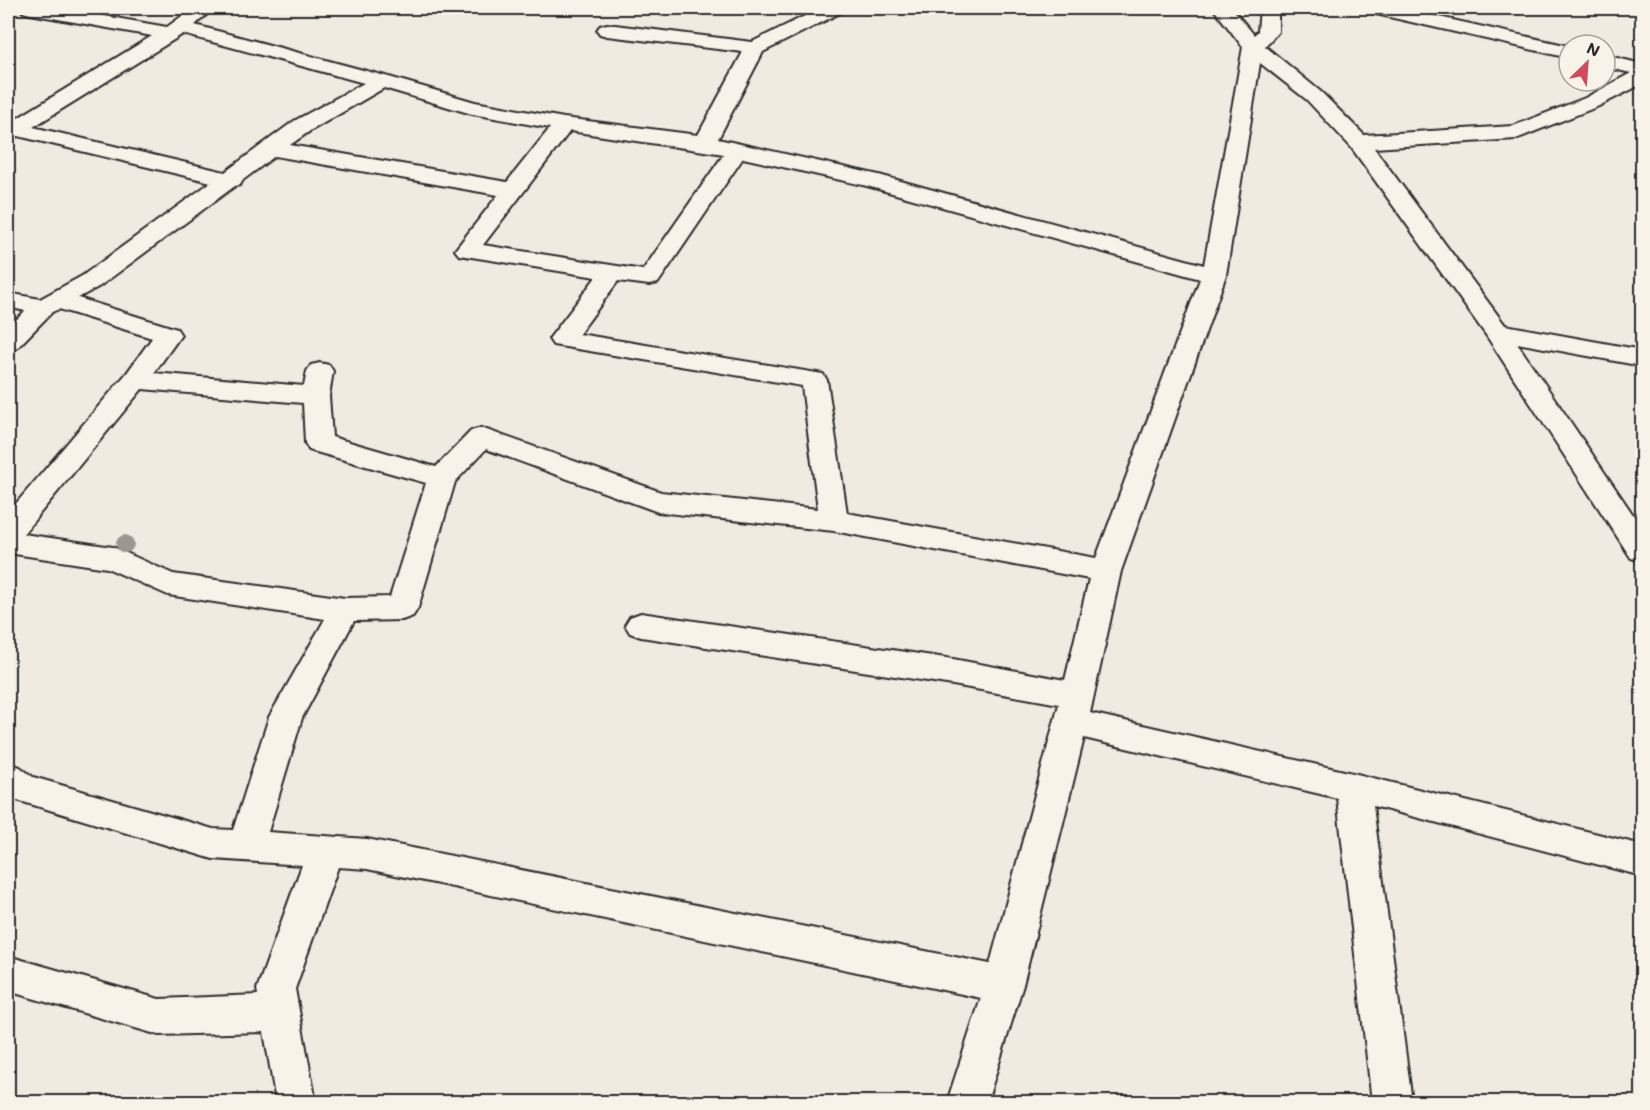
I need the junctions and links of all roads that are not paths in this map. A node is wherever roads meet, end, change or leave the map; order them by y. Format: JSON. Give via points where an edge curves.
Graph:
{"nodes":[{"id":1,"x":30,"y":8,"type":"edge"},
{"id":2,"x":205,"y":8,"type":"edge"},
{"id":3,"x":835,"y":8,"type":"edge"},
{"id":4,"x":1222,"y":8,"type":"edge"},
{"id":5,"x":1269,"y":8,"type":"edge"},
{"id":6,"x":1376,"y":8,"type":"edge"},
{"id":7,"x":174,"y":30,"type":"junction"},
{"id":8,"x":607,"y":30,"type":"dead end"},
{"id":9,"x":1253,"y":47,"type":"junction"},
{"id":10,"x":755,"y":48,"type":"junction"},
{"id":11,"x":1557,"y":49,"type":"edge"},
{"id":12,"x":1617,"y":64,"type":"edge"},
{"id":13,"x":1642,"y":70,"type":"edge"},
{"id":14,"x":1642,"y":76,"type":"edge"},
{"id":15,"x":382,"y":81,"type":"junction"},
{"id":16,"x":564,"y":124,"type":"junction"},
{"id":17,"x":11,"y":131,"type":"edge"},
{"id":18,"x":1359,"y":142,"type":"junction"},
{"id":19,"x":705,"y":143,"type":"junction"},
{"id":20,"x":272,"y":149,"type":"junction"},
{"id":21,"x":737,"y":151,"type":"junction"},
{"id":22,"x":232,"y":180,"type":"junction"},
{"id":23,"x":511,"y":190,"type":"junction"},
{"id":24,"x":612,"y":272,"type":"junction"},
{"id":25,"x":1214,"y":275,"type":"junction"},
{"id":26,"x":8,"y":300,"type":"edge"},
{"id":27,"x":50,"y":303,"type":"junction"},
{"id":28,"x":1496,"y":331,"type":"junction"},
{"id":29,"x":8,"y":342,"type":"edge"},
{"id":30,"x":1642,"y":358,"type":"edge"},
{"id":31,"x":135,"y":380,"type":"junction"},
{"id":32,"x":442,"y":478,"type":"junction"},
{"id":33,"x":834,"y":521,"type":"junction"},
{"id":34,"x":8,"y":532,"type":"edge"},
{"id":35,"x":8,"y":543,"type":"edge"},
{"id":36,"x":1642,"y":550,"type":"edge"},
{"id":37,"x":1106,"y":571,"type":"junction"},
{"id":38,"x":345,"y":610,"type":"junction"},
{"id":39,"x":641,"y":626,"type":"dead end"},
{"id":40,"x":1074,"y":709,"type":"junction"},
{"id":41,"x":8,"y":777,"type":"edge"},
{"id":42,"x":1353,"y":787,"type":"junction"},
{"id":43,"x":246,"y":846,"type":"junction"},
{"id":44,"x":325,"y":852,"type":"junction"},
{"id":45,"x":1642,"y":861,"type":"edge"},
{"id":46,"x":8,"y":974,"type":"edge"},
{"id":47,"x":1004,"y":985,"type":"junction"},
{"id":48,"x":280,"y":1012,"type":"junction"},
{"id":49,"x":296,"y":1102,"type":"edge"},
{"id":50,"x":968,"y":1102,"type":"edge"},
{"id":51,"x":1392,"y":1102,"type":"edge"}],
"edges":[{"from":1,"to":7,"type":"street"},
{"from":2,"to":7,"type":"street"},
{"from":3,"to":10,"type":"street"},
{"from":4,"to":9,"type":"street"},
{"from":5,"to":9,"type":"street","via":[[1268,32]]},
{"from":6,"to":11,"type":"street"},
{"from":7,"to":15,"type":"street"},
{"from":7,"to":17,"type":"street"},
{"from":8,"to":10,"type":"street"},
{"from":9,"to":18,"type":"street","via":[[1314,96]]},
{"from":9,"to":25,"type":"street"},
{"from":10,"to":19,"type":"street"},
{"from":12,"to":13,"type":"street"},
{"from":14,"to":18,"type":"street","via":[[1592,102],[1516,132]]},
{"from":15,"to":16,"type":"street","via":[[472,108]]},
{"from":15,"to":20,"type":"street","via":[[302,126]]},
{"from":16,"to":19,"type":"street"},
{"from":16,"to":23,"type":"street"},
{"from":17,"to":22,"type":"street"},
{"from":18,"to":28,"type":"street"},
{"from":19,"to":21,"type":"street"},
{"from":20,"to":22,"type":"street"},
{"from":20,"to":23,"type":"street"},
{"from":21,"to":24,"type":"street","via":[[649,278]]},
{"from":21,"to":25,"type":"street","via":[[871,180]]},
{"from":22,"to":27,"type":"street","via":[[91,281]]},
{"from":23,"to":24,"type":"street","via":[[467,250]]},
{"from":24,"to":33,"type":"street","via":[[562,339],[814,380]]},
{"from":25,"to":37,"type":"street"},
{"from":26,"to":27,"type":"street"},
{"from":27,"to":29,"type":"street"},
{"from":27,"to":31,"type":"street","via":[[168,335]]},
{"from":28,"to":30,"type":"street"},
{"from":28,"to":36,"type":"street"},
{"from":31,"to":32,"type":"street","via":[[318,384],[319,443]]},
{"from":31,"to":34,"type":"street"},
{"from":32,"to":33,"type":"street","via":[[481,437],[658,502]]},
{"from":32,"to":38,"type":"street","via":[[402,608]]},
{"from":33,"to":37,"type":"street"},
{"from":35,"to":38,"type":"street","via":[[113,558],[168,584]]},
{"from":37,"to":40,"type":"street"},
{"from":38,"to":43,"type":"street","via":[[286,717]]},
{"from":39,"to":40,"type":"street","via":[[953,672]]},
{"from":40,"to":42,"type":"street"},
{"from":40,"to":47,"type":"street"},
{"from":41,"to":43,"type":"street","via":[[22,788],[213,844]]},
{"from":42,"to":45,"type":"street"},
{"from":42,"to":51,"type":"street"},
{"from":43,"to":44,"type":"street"},
{"from":44,"to":47,"type":"street","via":[[367,854]]},
{"from":44,"to":48,"type":"street","via":[[276,989]]},
{"from":46,"to":48,"type":"street","via":[[159,1017]]},
{"from":47,"to":50,"type":"street"},
{"from":48,"to":49,"type":"street"}]}
